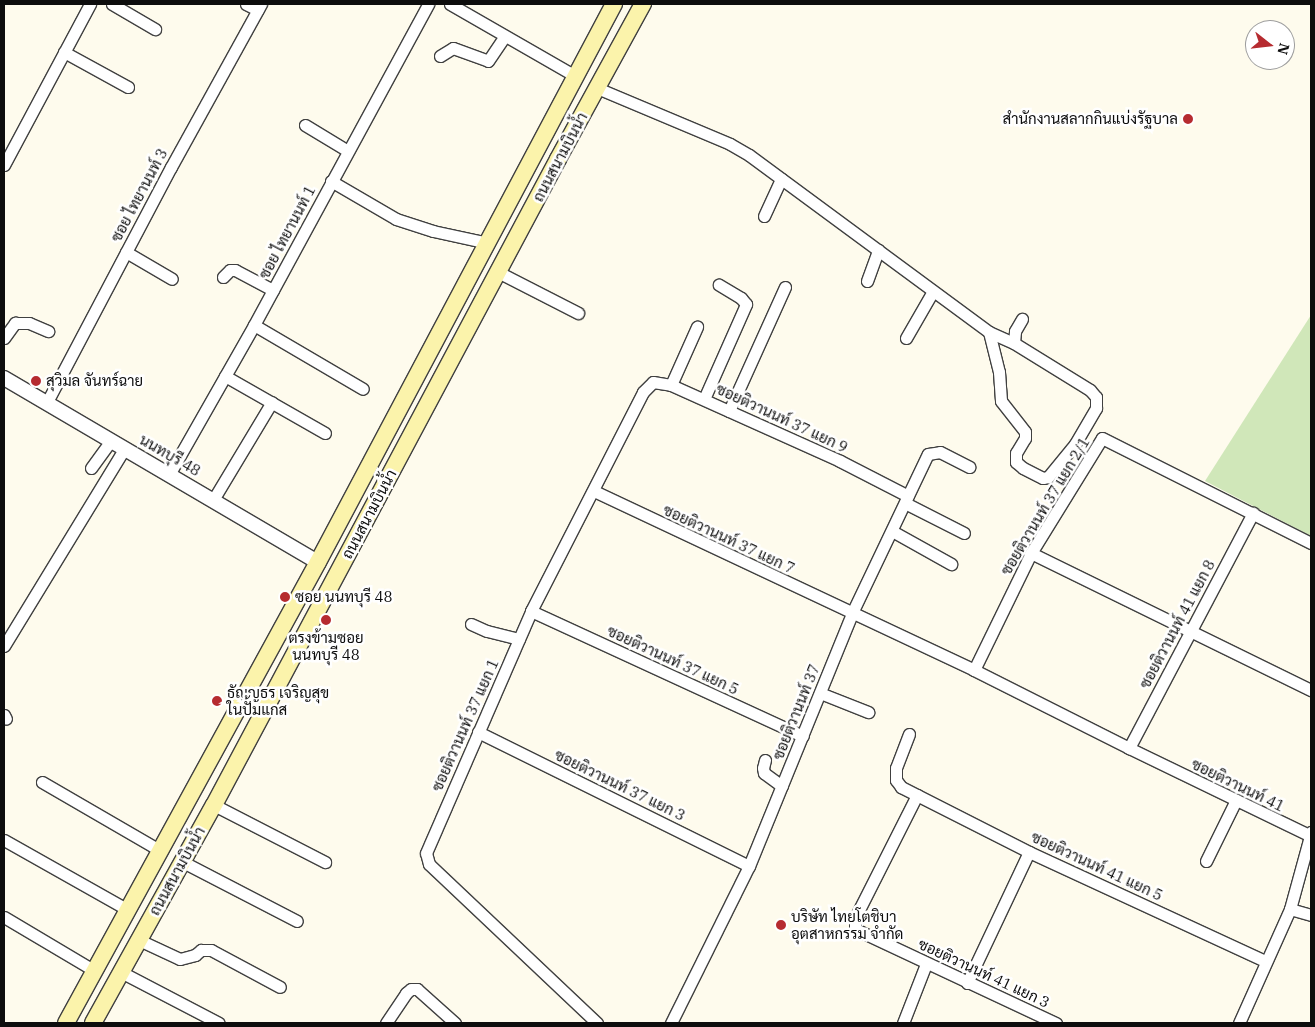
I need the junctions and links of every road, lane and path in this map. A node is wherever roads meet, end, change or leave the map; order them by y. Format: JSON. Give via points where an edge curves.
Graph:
{"nodes":[{"id":1,"x":90,"y":4,"type":"edge"},
{"id":2,"x":112,"y":4,"type":"edge"},
{"id":3,"x":246,"y":4,"type":"edge"},
{"id":4,"x":428,"y":4,"type":"edge"},
{"id":5,"x":450,"y":4,"type":"edge"},
{"id":6,"x":614,"y":4,"type":"edge"},
{"id":7,"x":643,"y":4,"type":"edge"},
{"id":8,"x":259,"y":7,"type":"edge"},
{"id":9,"x":155,"y":29,"type":"dead end"},
{"id":10,"x":505,"y":36,"type":"junction"},
{"id":11,"x":64,"y":52,"type":"junction"},
{"id":12,"x":440,"y":56,"type":"dead end"},
{"id":13,"x":577,"y":77,"type":"junction"},
{"id":14,"x":128,"y":86,"type":"dead end"},
{"id":15,"x":596,"y":88,"type":"junction"},
{"id":16,"x":305,"y":125,"type":"dead end"},
{"id":17,"x":348,"y":151,"type":"junction"},
{"id":18,"x":4,"y":165,"type":"edge"},
{"id":19,"x":781,"y":179,"type":"junction"},
{"id":20,"x":332,"y":181,"type":"junction"},
{"id":21,"x":764,"y":216,"type":"dead end"},
{"id":22,"x":488,"y":243,"type":"junction"},
{"id":23,"x":878,"y":250,"type":"junction"},
{"id":24,"x":126,"y":252,"type":"junction"},
{"id":25,"x":498,"y":272,"type":"junction"},
{"id":26,"x":223,"y":277,"type":"dead end"},
{"id":27,"x":172,"y":278,"type":"dead end"},
{"id":28,"x":867,"y":282,"type":"dead end"},
{"id":29,"x":719,"y":285,"type":"dead end"},
{"id":30,"x":785,"y":287,"type":"dead end"},
{"id":31,"x":273,"y":290,"type":"junction"},
{"id":32,"x":933,"y":290,"type":"junction"},
{"id":33,"x":578,"y":313,"type":"dead end"},
{"id":34,"x":1022,"y":319,"type":"dead end"},
{"id":35,"x":254,"y":324,"type":"junction"},
{"id":36,"x":697,"y":327,"type":"dead end"},
{"id":37,"x":48,"y":331,"type":"dead end"},
{"id":38,"x":989,"y":332,"type":"junction"},
{"id":39,"x":4,"y":338,"type":"edge"},
{"id":40,"x":906,"y":338,"type":"dead end"},
{"id":41,"x":1014,"y":344,"type":"junction"},
{"id":42,"x":225,"y":376,"type":"junction"},
{"id":43,"x":4,"y":378,"type":"edge"},
{"id":44,"x":671,"y":385,"type":"junction"},
{"id":45,"x":363,"y":389,"type":"dead end"},
{"id":46,"x":643,"y":392,"type":"joint"},
{"id":47,"x":704,"y":399,"type":"junction"},
{"id":48,"x":47,"y":402,"type":"junction"},
{"id":49,"x":272,"y":402,"type":"junction"},
{"id":50,"x":729,"y":411,"type":"junction"},
{"id":51,"x":325,"y":433,"type":"dead end"},
{"id":52,"x":111,"y":440,"type":"junction"},
{"id":53,"x":125,"y":448,"type":"junction"},
{"id":54,"x":91,"y":468,"type":"dead end"},
{"id":55,"x":969,"y":468,"type":"dead end"},
{"id":56,"x":170,"y":473,"type":"junction"},
{"id":57,"x":594,"y":491,"type":"junction"},
{"id":58,"x":907,"y":499,"type":"junction"},
{"id":59,"x":213,"y":500,"type":"junction"},
{"id":60,"x":1253,"y":513,"type":"junction"},
{"id":61,"x":892,"y":530,"type":"junction"},
{"id":62,"x":964,"y":533,"type":"dead end"},
{"id":63,"x":1311,"y":543,"type":"edge"},
{"id":64,"x":1031,"y":553,"type":"junction"},
{"id":65,"x":318,"y":562,"type":"junction"},
{"id":66,"x":952,"y":564,"type":"dead end"},
{"id":67,"x":337,"y":573,"type":"junction"},
{"id":68,"x":531,"y":611,"type":"junction"},
{"id":69,"x":852,"y":613,"type":"junction"},
{"id":70,"x":471,"y":624,"type":"dead end"},
{"id":71,"x":1191,"y":631,"type":"junction"},
{"id":72,"x":519,"y":639,"type":"junction"},
{"id":73,"x":4,"y":646,"type":"edge"},
{"id":74,"x":974,"y":670,"type":"junction"},
{"id":75,"x":1311,"y":690,"type":"edge"},
{"id":76,"x":820,"y":693,"type":"junction"},
{"id":77,"x":868,"y":712,"type":"dead end"},
{"id":78,"x":478,"y":732,"type":"junction"},
{"id":79,"x":909,"y":734,"type":"dead end"},
{"id":80,"x":803,"y":736,"type":"junction"},
{"id":81,"x":1129,"y":748,"type":"junction"},
{"id":82,"x":765,"y":760,"type":"dead end"},
{"id":83,"x":42,"y":782,"type":"dead end"},
{"id":84,"x":782,"y":786,"type":"junction"},
{"id":85,"x":917,"y":795,"type":"junction"},
{"id":86,"x":1236,"y":800,"type":"junction"},
{"id":87,"x":214,"y":805,"type":"junction"},
{"id":88,"x":1310,"y":833,"type":"edge"},
{"id":89,"x":4,"y":840,"type":"edge"},
{"id":90,"x":161,"y":851,"type":"junction"},
{"id":91,"x":1029,"y":852,"type":"junction"},
{"id":92,"x":1206,"y":861,"type":"dead end"},
{"id":93,"x":183,"y":862,"type":"junction"},
{"id":94,"x":325,"y":862,"type":"dead end"},
{"id":95,"x":749,"y":866,"type":"junction"},
{"id":96,"x":1290,"y":909,"type":"junction"},
{"id":97,"x":128,"y":910,"type":"junction"},
{"id":98,"x":1311,"y":915,"type":"edge"},
{"id":99,"x":4,"y":917,"type":"edge"},
{"id":100,"x":297,"y":921,"type":"dead end"},
{"id":101,"x":139,"y":940,"type":"junction"},
{"id":102,"x":1265,"y":961,"type":"junction"},
{"id":103,"x":926,"y":964,"type":"junction"},
{"id":104,"x":95,"y":971,"type":"junction"},
{"id":105,"x":121,"y":972,"type":"junction"},
{"id":106,"x":967,"y":983,"type":"junction"},
{"id":107,"x":280,"y":987,"type":"dead end"},
{"id":108,"x":66,"y":1023,"type":"edge"},
{"id":109,"x":93,"y":1023,"type":"edge"},
{"id":110,"x":219,"y":1023,"type":"edge"},
{"id":111,"x":386,"y":1023,"type":"edge"},
{"id":112,"x":455,"y":1023,"type":"edge"},
{"id":113,"x":597,"y":1023,"type":"edge"},
{"id":114,"x":671,"y":1023,"type":"edge"},
{"id":115,"x":903,"y":1023,"type":"edge"},
{"id":116,"x":1056,"y":1023,"type":"edge"},
{"id":117,"x":1239,"y":1023,"type":"edge"}],
"edges":[{"from":1,"to":11,"type":"street"},
{"from":2,"to":9,"type":"street"},
{"from":3,"to":8,"type":"street"},
{"from":4,"to":17,"type":"street","name":"ซอย ไทยานนท์ 1"},
{"from":5,"to":10,"type":"street"},
{"from":6,"to":13,"type":"main road","name":"ถนนสนามบินน้ำ"},
{"from":7,"to":15,"type":"main road","name":"ถนนสนามบินน้ำ"},
{"from":8,"to":24,"type":"street","name":"ซอย ไทยานนท์ 3"},
{"from":10,"to":12,"type":"street","via":[[488,61],[453,48]]},
{"from":10,"to":13,"type":"street"},
{"from":11,"to":14,"type":"street"},
{"from":11,"to":18,"type":"street"},
{"from":13,"to":15,"type":"main road"},
{"from":13,"to":22,"type":"main road","name":"ถนนสนามบินน้ำ"},
{"from":15,"to":19,"type":"street","via":[[730,144]]},
{"from":15,"to":25,"type":"main road","name":"ถนนสนามบินน้ำ"},
{"from":16,"to":17,"type":"street"},
{"from":17,"to":20,"type":"street","name":"ซอย ไทยานนท์ 1"},
{"from":19,"to":21,"type":"street"},
{"from":19,"to":23,"type":"street"},
{"from":20,"to":22,"type":"street","via":[[396,219]]},
{"from":20,"to":31,"type":"street","name":"ซอย ไทยานนท์ 1"},
{"from":22,"to":65,"type":"main road","name":"ถนนสนามบินน้ำ"},
{"from":23,"to":28,"type":"street"},
{"from":23,"to":32,"type":"street"},
{"from":24,"to":27,"type":"street"},
{"from":24,"to":48,"type":"street","name":"ซอย ไทยานนท์ 3"},
{"from":25,"to":33,"type":"street"},
{"from":25,"to":67,"type":"main road","name":"ถนนสนามบินน้ำ"},
{"from":26,"to":31,"type":"street","via":[[230,270],[235,270]]},
{"from":29,"to":47,"type":"street","via":[[746,304]]},
{"from":30,"to":50,"type":"street"},
{"from":31,"to":35,"type":"street","name":"ซอย ไทยานนท์ 1"},
{"from":32,"to":38,"type":"street"},
{"from":32,"to":40,"type":"street"},
{"from":34,"to":41,"type":"street","via":[[1015,331]]},
{"from":35,"to":42,"type":"street","name":"ซอย ไทยานนท์ 1"},
{"from":35,"to":45,"type":"street"},
{"from":36,"to":44,"type":"street"},
{"from":37,"to":39,"type":"street","via":[[29,323],[15,323]]},
{"from":38,"to":41,"type":"street"},
{"from":38,"to":41,"type":"street","via":[[999,372],[1001,401],[1025,432],[1016,453],[1016,462],[1043,478],[1048,477],[1075,444],[1096,408],[1096,397],[1090,390]]},
{"from":42,"to":49,"type":"street"},
{"from":42,"to":56,"type":"street","name":"ซอย ไทยานนท์ 1"},
{"from":43,"to":48,"type":"street","name":"นนทบุรี 48"},
{"from":44,"to":46,"type":"street","name":"ซอยติวานนท์ 37 แยก 9","via":[[653,382]]},
{"from":44,"to":47,"type":"street","name":"ซอยติวานนท์ 37 แยก 9"},
{"from":46,"to":57,"type":"street","name":"ซอยติวานนท์ 37 แยก 1"},
{"from":47,"to":50,"type":"street","name":"ซอยติวานนท์ 37 แยก 9"},
{"from":48,"to":52,"type":"street","name":"นนทบุรี 48"},
{"from":49,"to":51,"type":"street"},
{"from":49,"to":59,"type":"street"},
{"from":50,"to":58,"type":"street","name":"ซอยติวานนท์ 37 แยก 9","via":[[840,461]]},
{"from":52,"to":53,"type":"street","name":"นนทบุรี 48"},
{"from":52,"to":54,"type":"street"},
{"from":53,"to":56,"type":"street","name":"นนทบุรี 48"},
{"from":53,"to":73,"type":"street"},
{"from":55,"to":58,"type":"street","name":"ซอยติวานนท์ 37","via":[[940,452],[928,454]]},
{"from":56,"to":59,"type":"street","name":"นนทบุรี 48"},
{"from":57,"to":68,"type":"street","name":"ซอยติวานนท์ 37 แยก 1"},
{"from":57,"to":69,"type":"street","name":"ซอยติวานนท์ 37 แยก 7"},
{"from":58,"to":61,"type":"street","name":"ซอยติวานนท์ 37"},
{"from":58,"to":62,"type":"street","name":"ซอยติวานนท์ 37 แยก 9"},
{"from":59,"to":65,"type":"street","name":"นนทบุรี 48"},
{"from":60,"to":63,"type":"street"},
{"from":60,"to":64,"type":"street","name":"ซอยติวานนท์ 37 แยก 2/1","via":[[1102,438]]},
{"from":60,"to":71,"type":"street","name":"ซอยติวานนท์ 41 แยก 8"},
{"from":61,"to":66,"type":"street"},
{"from":61,"to":69,"type":"street","name":"ซอยติวานนท์ 37"},
{"from":64,"to":71,"type":"street"},
{"from":64,"to":74,"type":"street","name":"ซอยติวานนท์ 37 แยก 2/1"},
{"from":65,"to":67,"type":"main road"},
{"from":65,"to":90,"type":"main road","name":"ถนนสนามบินน้ำ"},
{"from":67,"to":87,"type":"main road","name":"ถนนสนามบินน้ำ"},
{"from":68,"to":72,"type":"street","name":"ซอยติวานนท์ 37 แยก 1"},
{"from":68,"to":80,"type":"street","name":"ซอยติวานนท์ 37 แยก 5"},
{"from":69,"to":74,"type":"street","name":"ซอยติวานนท์ 37 แยก 7"},
{"from":69,"to":76,"type":"street","name":"ซอยติวานนท์ 37"},
{"from":70,"to":72,"type":"street"},
{"from":71,"to":75,"type":"street"},
{"from":71,"to":81,"type":"street","name":"ซอยติวานนท์ 41 แยก 8"},
{"from":72,"to":78,"type":"street","name":"ซอยติวานนท์ 37 แยก 1"},
{"from":74,"to":81,"type":"street","name":"ซอยติวานนท์ 41"},
{"from":76,"to":77,"type":"street"},
{"from":76,"to":80,"type":"street","name":"ซอยติวานนท์ 37"},
{"from":78,"to":95,"type":"street","name":"ซอยติวานนท์ 37 แยก 3"},
{"from":78,"to":113,"type":"street","name":"ซอยติวานนท์ 37 แยก 1","via":[[426,859]]},
{"from":79,"to":85,"type":"street","name":"ซอยติวานนท์ 41 แยก 5","via":[[896,768],[896,780]]},
{"from":80,"to":84,"type":"street","name":"ซอยติวานนท์ 37"},
{"from":81,"to":86,"type":"street","name":"ซอยติวานนท์ 41"},
{"from":82,"to":84,"type":"street","via":[[764,773]]},
{"from":83,"to":90,"type":"street"},
{"from":84,"to":95,"type":"street","name":"ซอยติวานนท์ 37"},
{"from":85,"to":91,"type":"street","name":"ซอยติวานนท์ 41 แยก 5"},
{"from":85,"to":103,"type":"street","name":"ซอยติวานนท์ 41 แยก 3","via":[[855,918],[855,929]]},
{"from":86,"to":88,"type":"street","name":"ซอยติวานนท์ 41"},
{"from":86,"to":92,"type":"street"},
{"from":87,"to":93,"type":"main road","name":"ถนนสนามบินน้ำ"},
{"from":87,"to":94,"type":"street"},
{"from":88,"to":96,"type":"street","name":"ซอยติวานนท์ 41"},
{"from":89,"to":97,"type":"street"},
{"from":90,"to":97,"type":"main road","name":"ถนนสนามบินน้ำ"},
{"from":91,"to":102,"type":"street","name":"ซอยติวานนท์ 41 แยก 5"},
{"from":91,"to":106,"type":"street"},
{"from":93,"to":100,"type":"street"},
{"from":93,"to":101,"type":"main road","name":"ถนนสนามบินน้ำ"},
{"from":95,"to":114,"type":"street","name":"ซอยติวานนท์ 37"},
{"from":96,"to":98,"type":"street"},
{"from":96,"to":102,"type":"street","name":"ซอยติวานนท์ 41"},
{"from":97,"to":104,"type":"main road","name":"ถนนสนามบินน้ำ"},
{"from":99,"to":104,"type":"street"},
{"from":101,"to":105,"type":"main road","name":"ถนนสนามบินน้ำ"},
{"from":101,"to":107,"type":"street","via":[[180,959],[201,950],[211,950]]},
{"from":102,"to":117,"type":"street","name":"ซอยติวานนท์ 41"},
{"from":103,"to":106,"type":"street","name":"ซอยติวานนท์ 41 แยก 3"},
{"from":103,"to":115,"type":"street"},
{"from":104,"to":108,"type":"main road","name":"ถนนสนามบินน้ำ"},
{"from":105,"to":109,"type":"main road","name":"ถนนสนามบินน้ำ"},
{"from":105,"to":110,"type":"street"},
{"from":106,"to":116,"type":"street","name":"ซอยติวานนท์ 41 แยก 3"},
{"from":111,"to":112,"type":"street","via":[[411,989],[416,989]]}]}
